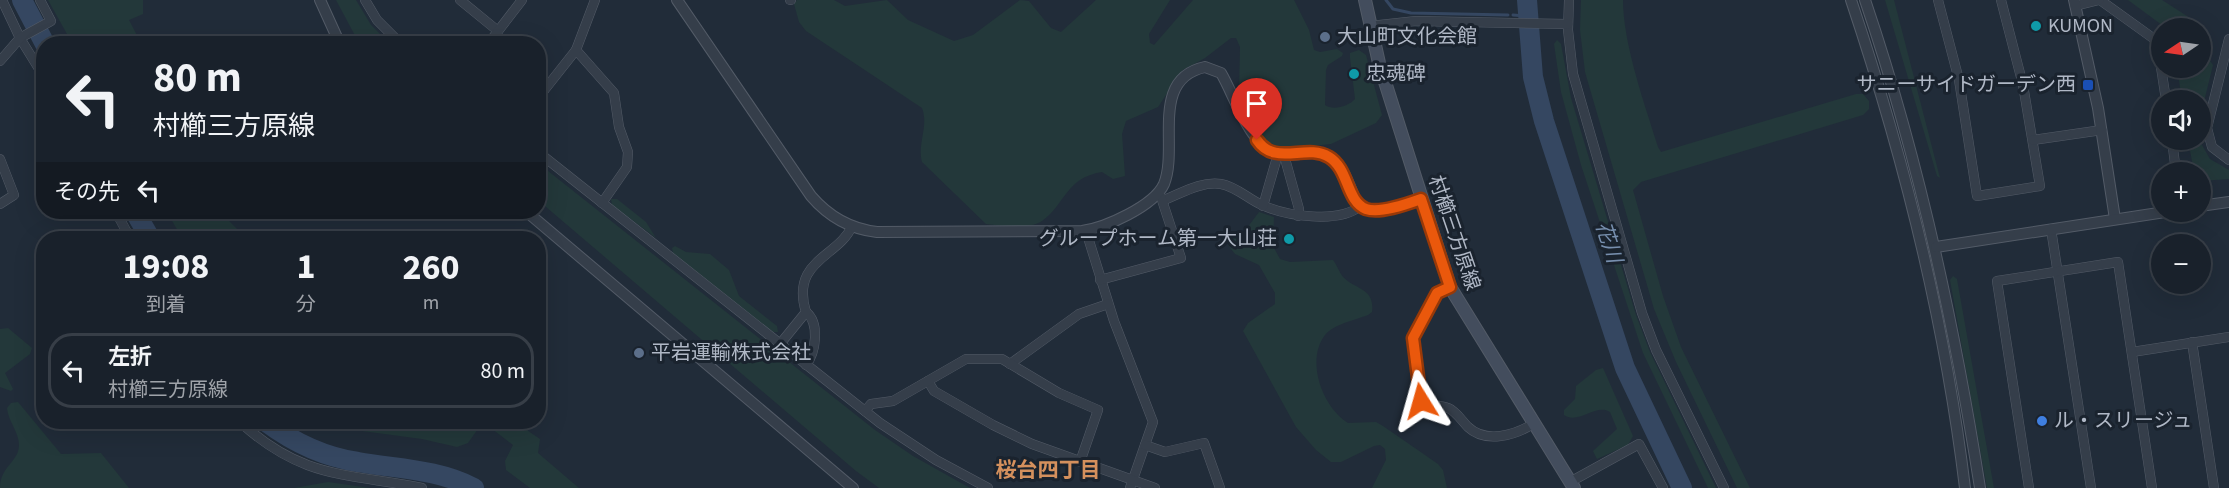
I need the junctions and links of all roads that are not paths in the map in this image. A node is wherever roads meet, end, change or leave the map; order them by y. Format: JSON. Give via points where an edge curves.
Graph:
{"nodes":[{"id":1,"x":2,"y":0,"type":"edge"},
{"id":2,"x":40,"y":0,"type":"edge"},
{"id":3,"x":320,"y":0,"type":"edge"},
{"id":4,"x":365,"y":0,"type":"edge"},
{"id":5,"x":460,"y":0,"type":"edge"},
{"id":6,"x":522,"y":0,"type":"edge"},
{"id":7,"x":595,"y":0,"type":"edge"},
{"id":8,"x":677,"y":0,"type":"edge"},
{"id":9,"x":1365,"y":0,"type":"edge"},
{"id":10,"x":1569,"y":0,"type":"edge"},
{"id":11,"x":1851,"y":0,"type":"edge"},
{"id":12,"x":1865,"y":0,"type":"edge"},
{"id":13,"x":1938,"y":0,"type":"edge"},
{"id":14,"x":2001,"y":0,"type":"edge"},
{"id":15,"x":2100,"y":0,"type":"edge"},
{"id":16,"x":2074,"y":3,"type":"edge"},
{"id":17,"x":1568,"y":24,"type":"junction"},
{"id":18,"x":1370,"y":26,"type":"junction"},
{"id":19,"x":498,"y":31,"type":"junction"},
{"id":20,"x":336,"y":36,"type":"edge"},
{"id":21,"x":393,"y":36,"type":"edge"},
{"id":22,"x":494,"y":36,"type":"edge"},
{"id":23,"x":22,"y":37,"type":"junction"},
{"id":24,"x":2229,"y":39,"type":"edge"},
{"id":25,"x":576,"y":50,"type":"junction"},
{"id":26,"x":0,"y":61,"type":"edge"},
{"id":27,"x":36,"y":62,"type":"edge"},
{"id":28,"x":546,"y":88,"type":"edge"},
{"id":29,"x":2164,"y":90,"type":"edge"},
{"id":30,"x":2102,"y":130,"type":"junction"},
{"id":31,"x":2033,"y":140,"type":"junction"},
{"id":32,"x":1281,"y":154,"type":"junction"},
{"id":33,"x":546,"y":158,"type":"edge"},
{"id":34,"x":0,"y":159,"type":"edge"},
{"id":35,"x":2229,"y":160,"type":"edge"},
{"id":36,"x":1161,"y":197,"type":"junction"},
{"id":37,"x":1421,"y":199,"type":"junction"},
{"id":38,"x":2229,"y":202,"type":"edge"},
{"id":39,"x":602,"y":203,"type":"junction"},
{"id":40,"x":0,"y":204,"type":"edge"},
{"id":41,"x":2211,"y":204,"type":"edge"},
{"id":42,"x":1263,"y":206,"type":"junction"},
{"id":43,"x":1360,"y":206,"type":"junction"},
{"id":44,"x":2151,"y":214,"type":"edge"},
{"id":45,"x":1298,"y":216,"type":"junction"},
{"id":46,"x":535,"y":219,"type":"edge"},
{"id":47,"x":2115,"y":219,"type":"junction"},
{"id":48,"x":852,"y":226,"type":"junction"},
{"id":49,"x":2051,"y":229,"type":"junction"},
{"id":50,"x":1086,"y":231,"type":"junction"},
{"id":51,"x":1936,"y":247,"type":"junction"},
{"id":52,"x":2058,"y":272,"type":"junction"},
{"id":53,"x":1100,"y":280,"type":"junction"},
{"id":54,"x":1450,"y":287,"type":"junction"},
{"id":55,"x":1108,"y":304,"type":"junction"},
{"id":56,"x":806,"y":312,"type":"junction"},
{"id":57,"x":2229,"y":337,"type":"edge"},
{"id":58,"x":2192,"y":342,"type":"junction"},
{"id":59,"x":780,"y":344,"type":"junction"},
{"id":60,"x":2132,"y":352,"type":"junction"},
{"id":61,"x":1010,"y":364,"type":"junction"},
{"id":62,"x":806,"y":365,"type":"junction"},
{"id":63,"x":928,"y":381,"type":"junction"},
{"id":64,"x":865,"y":411,"type":"junction"},
{"id":65,"x":1533,"y":424,"type":"junction"},
{"id":66,"x":249,"y":429,"type":"edge"},
{"id":67,"x":1144,"y":445,"type":"junction"},
{"id":68,"x":1080,"y":462,"type":"junction"},
{"id":69,"x":1131,"y":484,"type":"edge"},
{"id":70,"x":1572,"y":485,"type":"edge"},
{"id":71,"x":422,"y":488,"type":"edge"},
{"id":72,"x":853,"y":488,"type":"edge"},
{"id":73,"x":988,"y":488,"type":"edge"},
{"id":74,"x":1155,"y":488,"type":"edge"},
{"id":75,"x":1220,"y":488,"type":"edge"},
{"id":76,"x":1663,"y":488,"type":"edge"},
{"id":77,"x":1724,"y":488,"type":"edge"},
{"id":78,"x":1965,"y":488,"type":"edge"},
{"id":79,"x":1980,"y":488,"type":"edge"},
{"id":80,"x":2029,"y":488,"type":"edge"},
{"id":81,"x":2091,"y":488,"type":"edge"},
{"id":82,"x":2152,"y":488,"type":"edge"},
{"id":83,"x":2214,"y":488,"type":"edge"}],
"edges":[{"from":1,"to":23,"type":"street"},
{"from":2,"to":23,"type":"street","via":[[51,21]]},
{"from":3,"to":20,"type":"street"},
{"from":4,"to":21,"type":"street"},
{"from":5,"to":19,"type":"street"},
{"from":6,"to":19,"type":"street"},
{"from":7,"to":25,"type":"street"},
{"from":8,"to":48,"type":"street","via":[[811,196],[826,212]]},
{"from":9,"to":18,"type":"main road","name":"村櫛三方原線"},
{"from":10,"to":17,"type":"street"},
{"from":11,"to":78,"type":"street","via":[[1895,143],[1925,263]]},
{"from":12,"to":51,"type":"street"},
{"from":13,"to":31,"type":"street","via":[[1959,80],[1977,196],[2040,186]]},
{"from":14,"to":31,"type":"street"},
{"from":15,"to":16,"type":"street"},
{"from":15,"to":29,"type":"street","via":[[2157,41]]},
{"from":16,"to":30,"type":"street"},
{"from":17,"to":18,"type":"street","via":[[1416,21]]},
{"from":17,"to":77,"type":"street","via":[[1578,96],[1642,313]]},
{"from":18,"to":37,"type":"main road","name":"村櫛三方原線"},
{"from":19,"to":22,"type":"street"},
{"from":23,"to":26,"type":"street"},
{"from":23,"to":27,"type":"street"},
{"from":24,"to":35,"type":"street","via":[[2208,128],[2212,147]]},
{"from":25,"to":28,"type":"street"},
{"from":25,"to":39,"type":"street","via":[[614,93],[618,128],[628,152],[627,167]]},
{"from":30,"to":31,"type":"street"},
{"from":30,"to":47,"type":"street"},
{"from":32,"to":36,"type":"street","via":[[1259,143],[1221,73],[1211,68],[1197,69],[1184,78],[1170,102]]},
{"from":32,"to":42,"type":"street"},
{"from":32,"to":43,"type":"street","via":[[1314,152],[1329,157],[1341,168]]},
{"from":32,"to":45,"type":"street"},
{"from":33,"to":39,"type":"street"},
{"from":34,"to":40,"type":"street","via":[[14,195]]},
{"from":36,"to":42,"type":"street","via":[[1213,183],[1230,186]]},
{"from":36,"to":50,"type":"street","via":[[1112,223]]},
{"from":36,"to":53,"type":"street","via":[[1181,258]]},
{"from":37,"to":43,"type":"street","via":[[1371,210]]},
{"from":37,"to":54,"type":"main road","name":"村櫛三方原線"},
{"from":38,"to":41,"type":"street"},
{"from":39,"to":59,"type":"street"},
{"from":42,"to":45,"type":"street"},
{"from":43,"to":45,"type":"street","via":[[1355,211],[1326,216]]},
{"from":44,"to":47,"type":"street"},
{"from":46,"to":72,"type":"street"},
{"from":47,"to":49,"type":"street"},
{"from":48,"to":50,"type":"street","via":[[877,232]]},
{"from":48,"to":56,"type":"street","via":[[849,234],[813,264],[801,297]]},
{"from":49,"to":51,"type":"street"},
{"from":49,"to":52,"type":"street"},
{"from":50,"to":53,"type":"street"},
{"from":51,"to":79,"type":"street"},
{"from":52,"to":60,"type":"street","via":[[2118,262]]},
{"from":52,"to":80,"type":"street","via":[[1997,281]]},
{"from":52,"to":81,"type":"street"},
{"from":53,"to":55,"type":"street"},
{"from":54,"to":65,"type":"main road","name":"村櫛三方原線"},
{"from":54,"to":65,"type":"street","via":[[1437,293],[1413,338],[1421,401],[1451,409],[1473,431],[1487,437]]},
{"from":55,"to":61,"type":"street","via":[[1079,314]]},
{"from":55,"to":67,"type":"street","via":[[1153,422]]},
{"from":56,"to":59,"type":"street"},
{"from":56,"to":62,"type":"street","via":[[814,327],[811,358]]},
{"from":57,"to":58,"type":"street"},
{"from":58,"to":60,"type":"street"},
{"from":58,"to":83,"type":"street"},
{"from":59,"to":62,"type":"street"},
{"from":60,"to":82,"type":"street"},
{"from":61,"to":63,"type":"street","via":[[1002,359],[966,359]]},
{"from":61,"to":68,"type":"street","via":[[1059,393],[1098,410]]},
{"from":62,"to":64,"type":"street"},
{"from":63,"to":64,"type":"street","via":[[893,401],[871,404]]},
{"from":63,"to":68,"type":"street","via":[[934,391],[993,425]]},
{"from":64,"to":73,"type":"street","via":[[927,455]]},
{"from":65,"to":70,"type":"main road","name":"村櫛三方原線"},
{"from":66,"to":71,"type":"street","via":[[282,453],[317,469],[354,479]]},
{"from":67,"to":69,"type":"street"},
{"from":67,"to":75,"type":"street","via":[[1165,452],[1204,443]]},
{"from":68,"to":69,"type":"street"},
{"from":69,"to":74,"type":"street"},
{"from":70,"to":76,"type":"street","via":[[1639,444]]}]}
